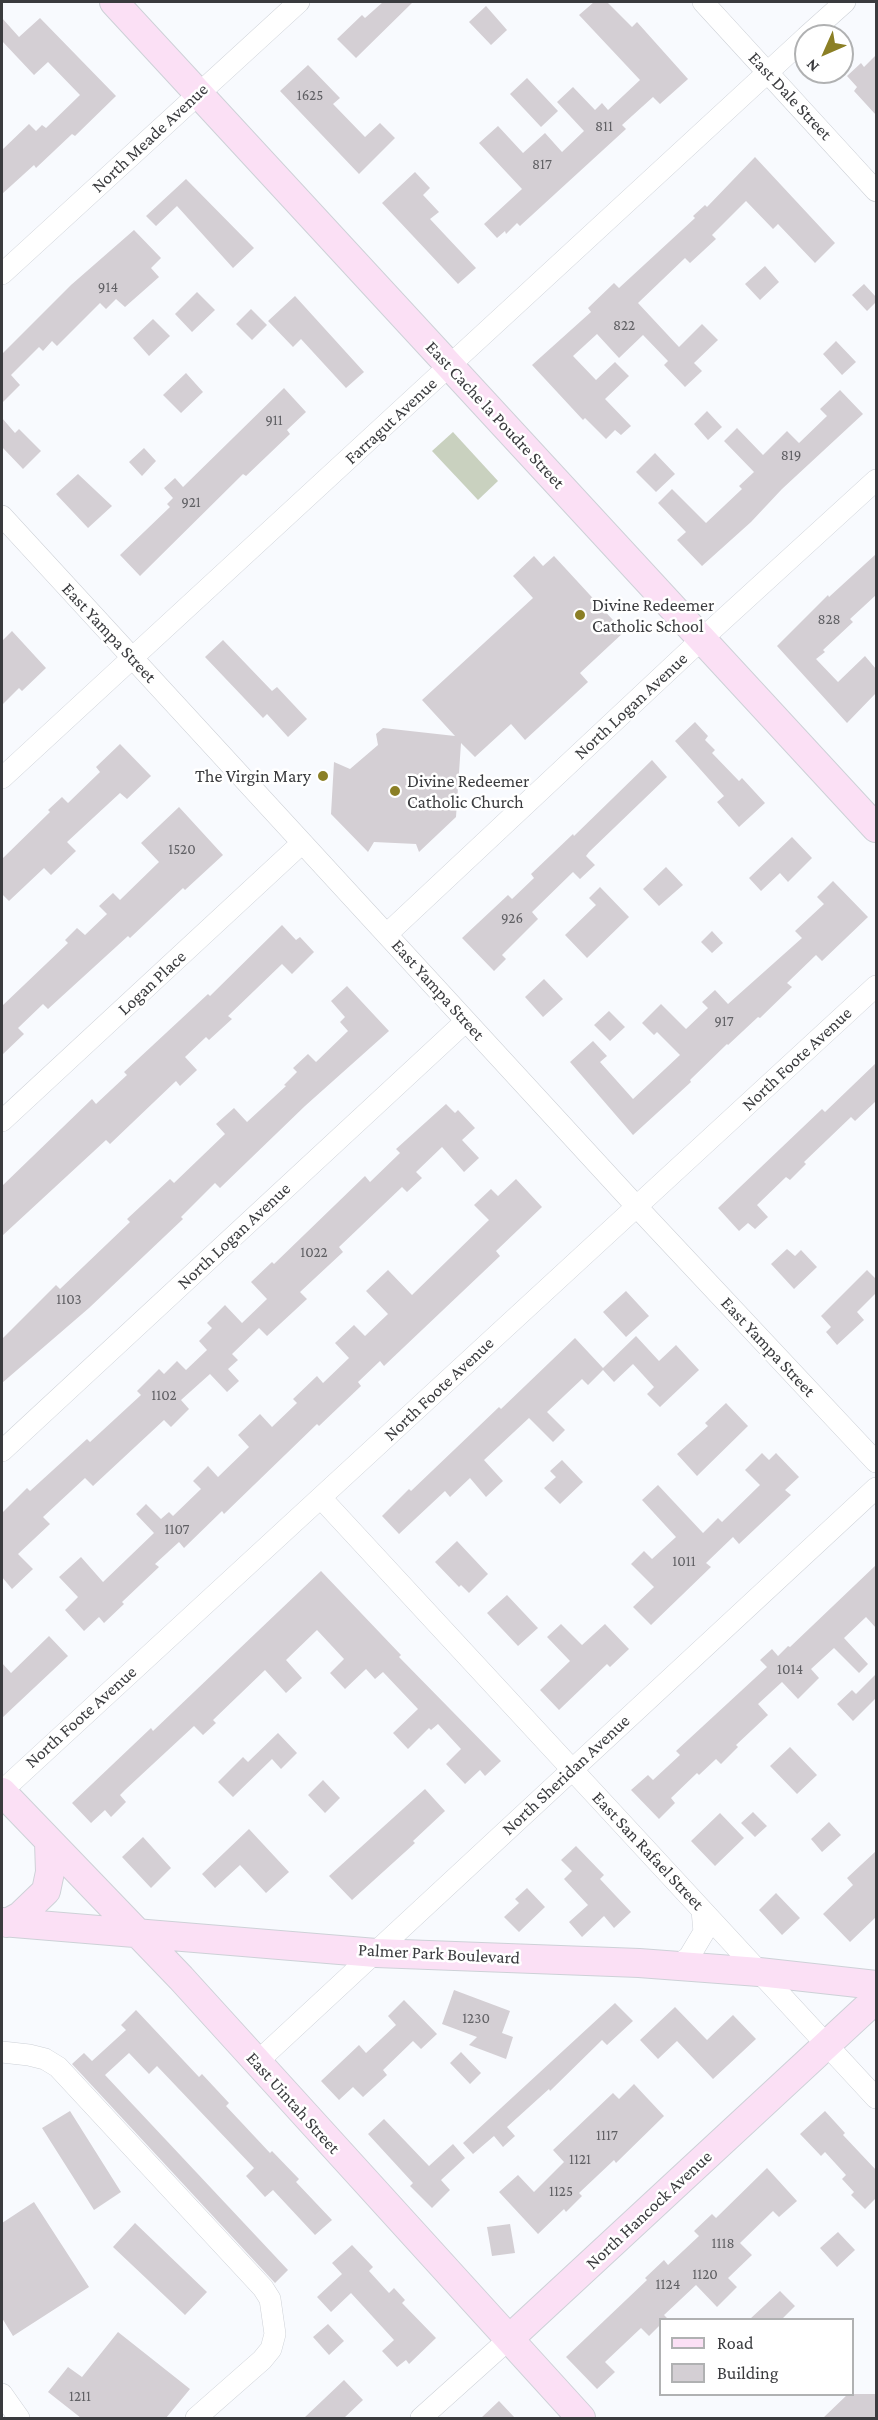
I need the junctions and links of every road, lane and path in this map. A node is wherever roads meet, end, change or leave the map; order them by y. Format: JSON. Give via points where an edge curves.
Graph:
{"nodes":[{"id":1,"x":114,"y":2,"type":"edge"},
{"id":2,"x":298,"y":2,"type":"edge"},
{"id":3,"x":703,"y":2,"type":"edge"},
{"id":4,"x":845,"y":2,"type":"edge"},
{"id":5,"x":820,"y":24,"type":"edge"},
{"id":6,"x":794,"y":47,"type":"edge"},
{"id":7,"x":768,"y":72,"type":"junction"},
{"id":8,"x":198,"y":94,"type":"junction"},
{"id":9,"x":876,"y":190,"type":"edge"},
{"id":10,"x":2,"y":274,"type":"edge"},
{"id":11,"x":450,"y":367,"type":"junction"},
{"id":12,"x":876,"y":480,"type":"edge"},
{"id":13,"x":2,"y":516,"type":"edge"},
{"id":14,"x":703,"y":639,"type":"junction"},
{"id":15,"x":132,"y":658,"type":"junction"},
{"id":16,"x":2,"y":778,"type":"edge"},
{"id":17,"x":876,"y":828,"type":"edge"},
{"id":18,"x":302,"y":843,"type":"junction"},
{"id":19,"x":387,"y":934,"type":"junction"},
{"id":20,"x":876,"y":986,"type":"edge"},
{"id":21,"x":466,"y":1021,"type":"junction"},
{"id":22,"x":2,"y":1121,"type":"edge"},
{"id":23,"x":637,"y":1207,"type":"junction"},
{"id":24,"x":2,"y":1451,"type":"edge"},
{"id":25,"x":876,"y":1462,"type":"edge"},
{"id":26,"x":876,"y":1488,"type":"edge"},
{"id":27,"x":321,"y":1498,"type":"junction"},
{"id":28,"x":573,"y":1769,"type":"junction"},
{"id":29,"x":2,"y":1791,"type":"edge"},
{"id":30,"x":49,"y":1842,"type":"junction"},
{"id":31,"x":702,"y":1910,"type":"junction"},
{"id":32,"x":4,"y":1923,"type":"edge"},
{"id":33,"x":136,"y":1934,"type":"junction"},
{"id":34,"x":376,"y":1953,"type":"junction"},
{"id":35,"x":677,"y":1966,"type":"junction"},
{"id":36,"x":759,"y":1972,"type":"junction"},
{"id":37,"x":876,"y":1985,"type":"edge"},
{"id":38,"x":876,"y":2000,"type":"edge"},
{"id":39,"x":828,"y":2046,"type":"junction"},
{"id":40,"x":2,"y":2052,"type":"edge"},
{"id":41,"x":256,"y":2063,"type":"junction"},
{"id":42,"x":876,"y":2098,"type":"edge"},
{"id":43,"x":509,"y":2339,"type":"junction"},
{"id":44,"x":2,"y":2394,"type":"edge"},
{"id":45,"x":19,"y":2418,"type":"edge"},
{"id":46,"x":196,"y":2418,"type":"edge"},
{"id":47,"x":421,"y":2418,"type":"edge"},
{"id":48,"x":581,"y":2418,"type":"edge"}],
"edges":[{"from":1,"to":8,"type":"main road","name":"East Cache la Poudre Street"},
{"from":2,"to":8,"type":"street","name":"North Meade Avenue"},
{"from":3,"to":7,"type":"street","name":"East Dale Street"},
{"from":4,"to":5,"type":"street","name":"Farragut Avenue"},
{"from":6,"to":7,"type":"street","name":"Farragut Avenue"},
{"from":7,"to":9,"type":"street","name":"East Dale Street"},
{"from":7,"to":11,"type":"street","name":"Farragut Avenue"},
{"from":8,"to":10,"type":"street","name":"North Meade Avenue"},
{"from":8,"to":11,"type":"main road","name":"East Cache la Poudre Street"},
{"from":11,"to":14,"type":"main road","name":"East Cache la Poudre Street"},
{"from":11,"to":15,"type":"street","name":"Farragut Avenue"},
{"from":12,"to":14,"type":"street","name":"North Logan Avenue"},
{"from":13,"to":15,"type":"street","name":"East Yampa Street"},
{"from":14,"to":17,"type":"main road","name":"East Cache la Poudre Street"},
{"from":14,"to":19,"type":"street","name":"North Logan Avenue"},
{"from":15,"to":16,"type":"street","name":"Farragut Avenue"},
{"from":15,"to":18,"type":"street","name":"East Yampa Street"},
{"from":18,"to":19,"type":"street","name":"East Yampa Street"},
{"from":18,"to":22,"type":"street","name":"Logan Place"},
{"from":19,"to":21,"type":"street","name":"East Yampa Street"},
{"from":20,"to":23,"type":"street","name":"North Foote Avenue"},
{"from":21,"to":23,"type":"street","name":"East Yampa Street"},
{"from":21,"to":24,"type":"street","name":"North Logan Avenue"},
{"from":23,"to":25,"type":"street","name":"East Yampa Street"},
{"from":23,"to":27,"type":"street","name":"North Foote Avenue"},
{"from":26,"to":28,"type":"street","name":"North Sheridan Avenue"},
{"from":27,"to":28,"type":"street","name":"East San Rafael Street"},
{"from":27,"to":29,"type":"street","name":"North Foote Avenue"},
{"from":28,"to":31,"type":"street","name":"East San Rafael Street"},
{"from":28,"to":34,"type":"street","name":"North Sheridan Avenue"},
{"from":29,"to":30,"type":"main road","name":"East Uintah Street"},
{"from":30,"to":32,"type":"main road","via":[[46,1891],[20,1916]]},
{"from":30,"to":33,"type":"main road","name":"East Uintah Street"},
{"from":31,"to":35,"type":"street","via":[[704,1932],[689,1958]]},
{"from":31,"to":36,"type":"street","name":"East San Rafael Street"},
{"from":32,"to":33,"type":"main road","name":"Palmer Park Boulevard"},
{"from":33,"to":34,"type":"main road","name":"Palmer Park Boulevard"},
{"from":33,"to":41,"type":"main road","name":"East Uintah Street"},
{"from":34,"to":35,"type":"main road","name":"Palmer Park Boulevard"},
{"from":34,"to":41,"type":"street","name":"North Sheridan Avenue"},
{"from":35,"to":36,"type":"main road","name":"Palmer Park Boulevard"},
{"from":36,"to":37,"type":"main road","name":"Palmer Park Boulevard"},
{"from":36,"to":39,"type":"street","name":"East San Rafael Street"},
{"from":38,"to":39,"type":"main road","name":"North Hancock Avenue"},
{"from":39,"to":42,"type":"street","name":"East San Rafael Street"},
{"from":39,"to":43,"type":"main road","name":"North Hancock Avenue"},
{"from":40,"to":46,"type":"street","via":[[45,2059],[58,2067],[270,2299],[275,2334],[271,2349]]},
{"from":41,"to":43,"type":"main road","name":"East Uintah Street"},
{"from":43,"to":47,"type":"street","name":"North Hancock Avenue"},
{"from":43,"to":48,"type":"main road","name":"East Uintah Street"},
{"from":44,"to":45,"type":"street"}]}
